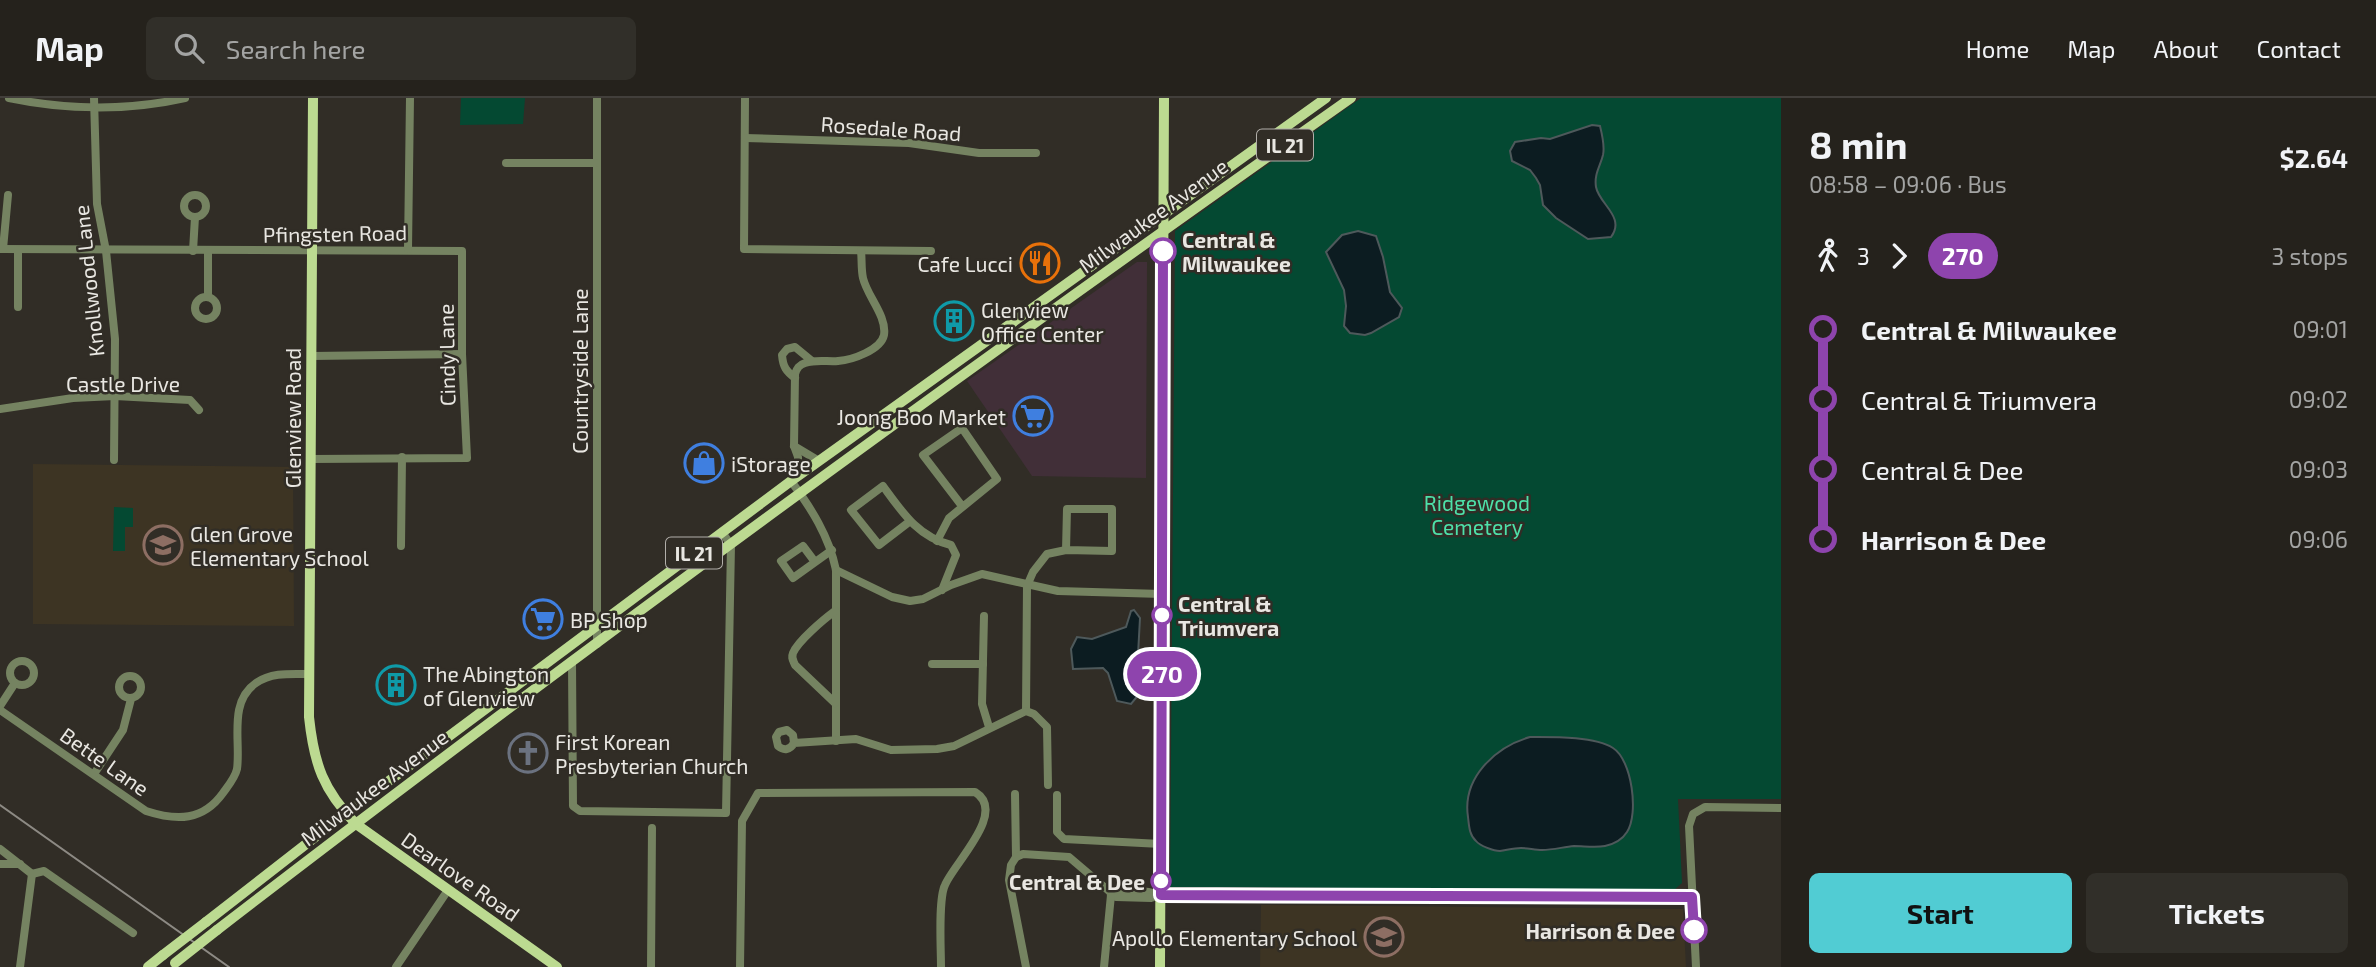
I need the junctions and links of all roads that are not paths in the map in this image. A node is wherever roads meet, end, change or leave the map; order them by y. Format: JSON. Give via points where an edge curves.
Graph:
{"nodes":[{"id":1,"x":9,"y":98,"type":"edge"},
{"id":2,"x":185,"y":98,"type":"edge"},
{"id":3,"x":313,"y":98,"type":"edge"},
{"id":4,"x":410,"y":98,"type":"edge"},
{"id":5,"x":597,"y":98,"type":"edge"},
{"id":6,"x":745,"y":98,"type":"edge"},
{"id":7,"x":1164,"y":98,"type":"edge"},
{"id":8,"x":1326,"y":98,"type":"edge"},
{"id":9,"x":1351,"y":98,"type":"edge"},
{"id":10,"x":94,"y":103,"type":"edge"},
{"id":11,"x":745,"y":138,"type":"junction"},
{"id":12,"x":1036,"y":153,"type":"dead end"},
{"id":13,"x":506,"y":163,"type":"dead end"},
{"id":14,"x":596,"y":163,"type":"junction"},
{"id":15,"x":8,"y":195,"type":"dead end"},
{"id":16,"x":1163,"y":213,"type":"junction"},
{"id":17,"x":195,"y":217,"type":"dead end"},
{"id":18,"x":1163,"y":232,"type":"junction"},
{"id":19,"x":1,"y":249,"type":"edge"},
{"id":20,"x":408,"y":249,"type":"junction"},
{"id":21,"x":18,"y":250,"type":"junction"},
{"id":22,"x":106,"y":251,"type":"junction"},
{"id":23,"x":193,"y":251,"type":"junction"},
{"id":24,"x":208,"y":251,"type":"junction"},
{"id":25,"x":312,"y":251,"type":"junction"},
{"id":26,"x":462,"y":251,"type":"joint"},
{"id":27,"x":861,"y":251,"type":"junction"},
{"id":28,"x":931,"y":251,"type":"dead end"},
{"id":29,"x":1055,"y":291,"type":"junction"},
{"id":30,"x":208,"y":297,"type":"dead end"},
{"id":31,"x":18,"y":307,"type":"dead end"},
{"id":32,"x":1010,"y":341,"type":"junction"},
{"id":33,"x":462,"y":354,"type":"junction"},
{"id":34,"x":312,"y":356,"type":"junction"},
{"id":35,"x":811,"y":361,"type":"junction"},
{"id":36,"x":795,"y":377,"type":"junction"},
{"id":37,"x":116,"y":396,"type":"junction"},
{"id":38,"x":0,"y":409,"type":"edge"},
{"id":39,"x":200,"y":410,"type":"dead end"},
{"id":40,"x":794,"y":446,"type":"junction"},
{"id":41,"x":402,"y":457,"type":"junction"},
{"id":42,"x":310,"y":458,"type":"junction"},
{"id":43,"x":114,"y":460,"type":"dead end"},
{"id":44,"x":819,"y":461,"type":"junction"},
{"id":45,"x":795,"y":478,"type":"junction"},
{"id":46,"x":800,"y":493,"type":"junction"},
{"id":47,"x":962,"y":506,"type":"junction"},
{"id":48,"x":909,"y":522,"type":"junction"},
{"id":49,"x":722,"y":532,"type":"junction"},
{"id":50,"x":937,"y":541,"type":"junction"},
{"id":51,"x":732,"y":545,"type":"junction"},
{"id":52,"x":401,"y":546,"type":"dead end"},
{"id":53,"x":832,"y":550,"type":"junction"},
{"id":54,"x":1066,"y":550,"type":"junction"},
{"id":55,"x":815,"y":562,"type":"dead end"},
{"id":56,"x":835,"y":570,"type":"junction"},
{"id":57,"x":1027,"y":586,"type":"junction"},
{"id":58,"x":942,"y":590,"type":"junction"},
{"id":59,"x":1162,"y":593,"type":"junction"},
{"id":60,"x":835,"y":611,"type":"junction"},
{"id":61,"x":984,"y":616,"type":"dead end"},
{"id":62,"x":597,"y":626,"type":"junction"},
{"id":63,"x":597,"y":644,"type":"junction"},
{"id":64,"x":572,"y":662,"type":"junction"},
{"id":65,"x":932,"y":664,"type":"dead end"},
{"id":66,"x":983,"y":664,"type":"junction"},
{"id":67,"x":309,"y":674,"type":"junction"},
{"id":68,"x":15,"y":682,"type":"dead end"},
{"id":69,"x":131,"y":699,"type":"dead end"},
{"id":70,"x":835,"y":703,"type":"junction"},
{"id":71,"x":0,"y":708,"type":"edge"},
{"id":72,"x":1026,"y":711,"type":"junction"},
{"id":73,"x":989,"y":727,"type":"junction"},
{"id":74,"x":836,"y":741,"type":"junction"},
{"id":75,"x":794,"y":743,"type":"dead end"},
{"id":76,"x":94,"y":774,"type":"junction"},
{"id":77,"x":1048,"y":785,"type":"dead end"},
{"id":78,"x":1015,"y":794,"type":"dead end"},
{"id":79,"x":1057,"y":795,"type":"dead end"},
{"id":80,"x":1781,"y":808,"type":"edge"},
{"id":81,"x":345,"y":813,"type":"junction"},
{"id":82,"x":356,"y":824,"type":"junction"},
{"id":83,"x":652,"y":828,"type":"dead end"},
{"id":84,"x":1161,"y":844,"type":"junction"},
{"id":85,"x":0,"y":849,"type":"edge"},
{"id":86,"x":1017,"y":856,"type":"junction"},
{"id":87,"x":0,"y":864,"type":"edge"},
{"id":88,"x":20,"y":864,"type":"junction"},
{"id":89,"x":32,"y":874,"type":"junction"},
{"id":90,"x":448,"y":890,"type":"junction"},
{"id":91,"x":1111,"y":895,"type":"junction"},
{"id":92,"x":1161,"y":895,"type":"junction"},
{"id":93,"x":1692,"y":897,"type":"junction"},
{"id":94,"x":133,"y":933,"type":"dead end"},
{"id":95,"x":172,"y":965,"type":"edge"},
{"id":96,"x":20,"y":967,"type":"edge"},
{"id":97,"x":148,"y":967,"type":"edge"},
{"id":98,"x":396,"y":967,"type":"edge"},
{"id":99,"x":557,"y":967,"type":"edge"},
{"id":100,"x":651,"y":967,"type":"edge"},
{"id":101,"x":740,"y":967,"type":"edge"},
{"id":102,"x":941,"y":967,"type":"edge"},
{"id":103,"x":1026,"y":967,"type":"edge"},
{"id":104,"x":1104,"y":967,"type":"edge"},
{"id":105,"x":1160,"y":967,"type":"edge"},
{"id":106,"x":1696,"y":967,"type":"edge"}],
"edges":[{"from":1,"to":10,"type":"street","via":[[31,103]]},
{"from":2,"to":10,"type":"street","via":[[155,105]]},
{"from":3,"to":25,"type":"main road","name":"Glenview Road"},
{"from":4,"to":20,"type":"street"},
{"from":5,"to":14,"type":"street","name":"Countryside Lane"},
{"from":6,"to":11,"type":"street"},
{"from":7,"to":16,"type":"main road"},
{"from":8,"to":16,"type":"main road","name":"Milwaukee Avenue","number":"IL 21"},
{"from":9,"to":18,"type":"main road","name":"Milwaukee Avenue","number":"IL 21"},
{"from":10,"to":22,"type":"street","name":"Knollwood Lane","via":[[97,204]]},
{"from":11,"to":12,"type":"street","name":"Rosedale Road","via":[[909,142],[979,153]]},
{"from":11,"to":27,"type":"street","via":[[744,249]]},
{"from":13,"to":14,"type":"street"},
{"from":14,"to":62,"type":"street","name":"Countryside Lane"},
{"from":15,"to":19,"type":"street"},
{"from":16,"to":18,"type":"main road"},
{"from":16,"to":29,"type":"main road","name":"Milwaukee Avenue","number":"IL 21"},
{"from":17,"to":23,"type":"street"},
{"from":18,"to":32,"type":"main road","name":"Milwaukee Avenue","number":"IL 21"},
{"from":18,"to":59,"type":"main road"},
{"from":19,"to":21,"type":"street","name":"Pfingsten Road"},
{"from":20,"to":25,"type":"street","name":"Pfingsten Road"},
{"from":20,"to":26,"type":"street","name":"Pfingsten Road"},
{"from":21,"to":22,"type":"street","name":"Pfingsten Road"},
{"from":21,"to":31,"type":"street"},
{"from":22,"to":23,"type":"street","name":"Pfingsten Road"},
{"from":22,"to":37,"type":"street","name":"Knollwood Lane"},
{"from":23,"to":24,"type":"street","name":"Pfingsten Road"},
{"from":24,"to":25,"type":"street","name":"Pfingsten Road"},
{"from":24,"to":30,"type":"street"},
{"from":25,"to":34,"type":"main road","name":"Glenview Road"},
{"from":26,"to":33,"type":"street","name":"Cindy Lane"},
{"from":27,"to":28,"type":"street"},
{"from":27,"to":35,"type":"street","via":[[863,279],[883,323],[882,341],[847,360]]},
{"from":29,"to":32,"type":"main road","via":[[1012,327]]},
{"from":29,"to":44,"type":"main road","name":"Milwaukee Avenue","number":"IL 21"},
{"from":32,"to":46,"type":"main road","name":"Milwaukee Avenue","number":"IL 21"},
{"from":33,"to":34,"type":"street"},
{"from":33,"to":41,"type":"street","name":"Cindy Lane","via":[[467,458]]},
{"from":34,"to":42,"type":"main road","name":"Glenview Road"},
{"from":35,"to":36,"type":"street","via":[[797,368]]},
{"from":35,"to":36,"type":"street","via":[[795,347],[787,349],[783,364]]},
{"from":36,"to":40,"type":"street"},
{"from":37,"to":38,"type":"street","name":"Castle Drive"},
{"from":37,"to":39,"type":"street","name":"Castle Drive","via":[[190,400]]},
{"from":37,"to":43,"type":"street","name":"Knollwood Lane"},
{"from":40,"to":44,"type":"street"},
{"from":40,"to":45,"type":"street","via":[[798,457]]},
{"from":41,"to":42,"type":"street"},
{"from":41,"to":52,"type":"street"},
{"from":42,"to":67,"type":"main road","name":"Glenview Road"},
{"from":44,"to":45,"type":"main road","name":"Milwaukee Avenue","number":"IL 21"},
{"from":45,"to":46,"type":"street"},
{"from":45,"to":49,"type":"main road","name":"Milwaukee Avenue","number":"IL 21"},
{"from":46,"to":51,"type":"main road","name":"Milwaukee Avenue","number":"IL 21"},
{"from":46,"to":53,"type":"street"},
{"from":47,"to":47,"type":"street","via":[[923,455],[962,428],[997,478]]},
{"from":47,"to":50,"type":"street"},
{"from":48,"to":48,"type":"street","via":[[883,486],[851,510],[879,545]]},
{"from":48,"to":50,"type":"street"},
{"from":49,"to":51,"type":"street"},
{"from":49,"to":62,"type":"main road","name":"Milwaukee Avenue","number":"IL 21"},
{"from":50,"to":58,"type":"street","via":[[951,545],[956,555]]},
{"from":51,"to":63,"type":"main road","name":"Milwaukee Avenue","number":"IL 21"},
{"from":51,"to":64,"type":"street","via":[[726,813],[580,811],[573,806]]},
{"from":53,"to":55,"type":"street"},
{"from":53,"to":56,"type":"street"},
{"from":54,"to":54,"type":"street","via":[[1112,551],[1112,509],[1067,509]]},
{"from":54,"to":57,"type":"street","via":[[1047,554]]},
{"from":56,"to":58,"type":"street","via":[[910,601]]},
{"from":56,"to":60,"type":"street"},
{"from":57,"to":58,"type":"street","via":[[982,574]]},
{"from":57,"to":59,"type":"street"},
{"from":57,"to":72,"type":"street"},
{"from":59,"to":84,"type":"main road"},
{"from":60,"to":70,"type":"street"},
{"from":60,"to":70,"type":"street","via":[[807,636],[792,658]]},
{"from":61,"to":66,"type":"street"},
{"from":62,"to":63,"type":"street","name":"Countryside Lane"},
{"from":62,"to":81,"type":"main road","name":"Milwaukee Avenue","number":"IL 21"},
{"from":63,"to":64,"type":"main road","name":"Milwaukee Avenue","number":"IL 21"},
{"from":64,"to":82,"type":"main road","name":"Milwaukee Avenue","number":"IL 21"},
{"from":65,"to":66,"type":"street"},
{"from":66,"to":73,"type":"street","via":[[982,704]]},
{"from":67,"to":76,"type":"street","name":"Bette Lane","via":[[271,675],[254,684],[237,715],[237,772],[213,807],[186,817],[165,817],[146,811]]},
{"from":67,"to":81,"type":"main road","name":"Glenview Road","via":[[312,751],[320,775]]},
{"from":68,"to":71,"type":"street"},
{"from":69,"to":76,"type":"street","via":[[123,730]]},
{"from":70,"to":74,"type":"street"},
{"from":71,"to":76,"type":"street","name":"Bette Lane"},
{"from":72,"to":73,"type":"street"},
{"from":72,"to":77,"type":"street","via":[[1047,727]]},
{"from":73,"to":74,"type":"street","via":[[937,750],[891,750],[856,739]]},
{"from":74,"to":75,"type":"street"},
{"from":78,"to":86,"type":"street"},
{"from":79,"to":84,"type":"street","via":[[1057,832],[1063,839]]},
{"from":80,"to":93,"type":"street","via":[[1705,807],[1693,814],[1689,826]]},
{"from":81,"to":82,"type":"main road","name":"Dearlove Road"},
{"from":81,"to":97,"type":"main road","name":"Milwaukee Avenue","number":"IL 21","bridge":true},
{"from":82,"to":90,"type":"main road","name":"Dearlove Road"},
{"from":82,"to":95,"type":"main road","name":"Milwaukee Avenue","number":"IL 21","bridge":true},
{"from":83,"to":100,"type":"street"},
{"from":84,"to":92,"type":"main road"},
{"from":85,"to":88,"type":"street"},
{"from":86,"to":91,"type":"street","via":[[1069,857]]},
{"from":86,"to":103,"type":"street","via":[[1009,880]]},
{"from":87,"to":88,"type":"street"},
{"from":88,"to":89,"type":"street"},
{"from":89,"to":94,"type":"street","via":[[44,871]]},
{"from":89,"to":96,"type":"street"},
{"from":90,"to":98,"type":"street"},
{"from":90,"to":99,"type":"main road","name":"Dearlove Road"},
{"from":91,"to":92,"type":"street"},
{"from":91,"to":104,"type":"street"},
{"from":92,"to":93,"type":"street"},
{"from":92,"to":105,"type":"main road"},
{"from":93,"to":106,"type":"street"},
{"from":101,"to":102,"type":"street","via":[[741,821],[758,793],[975,792],[985,804],[985,816],[944,886]]}]}
